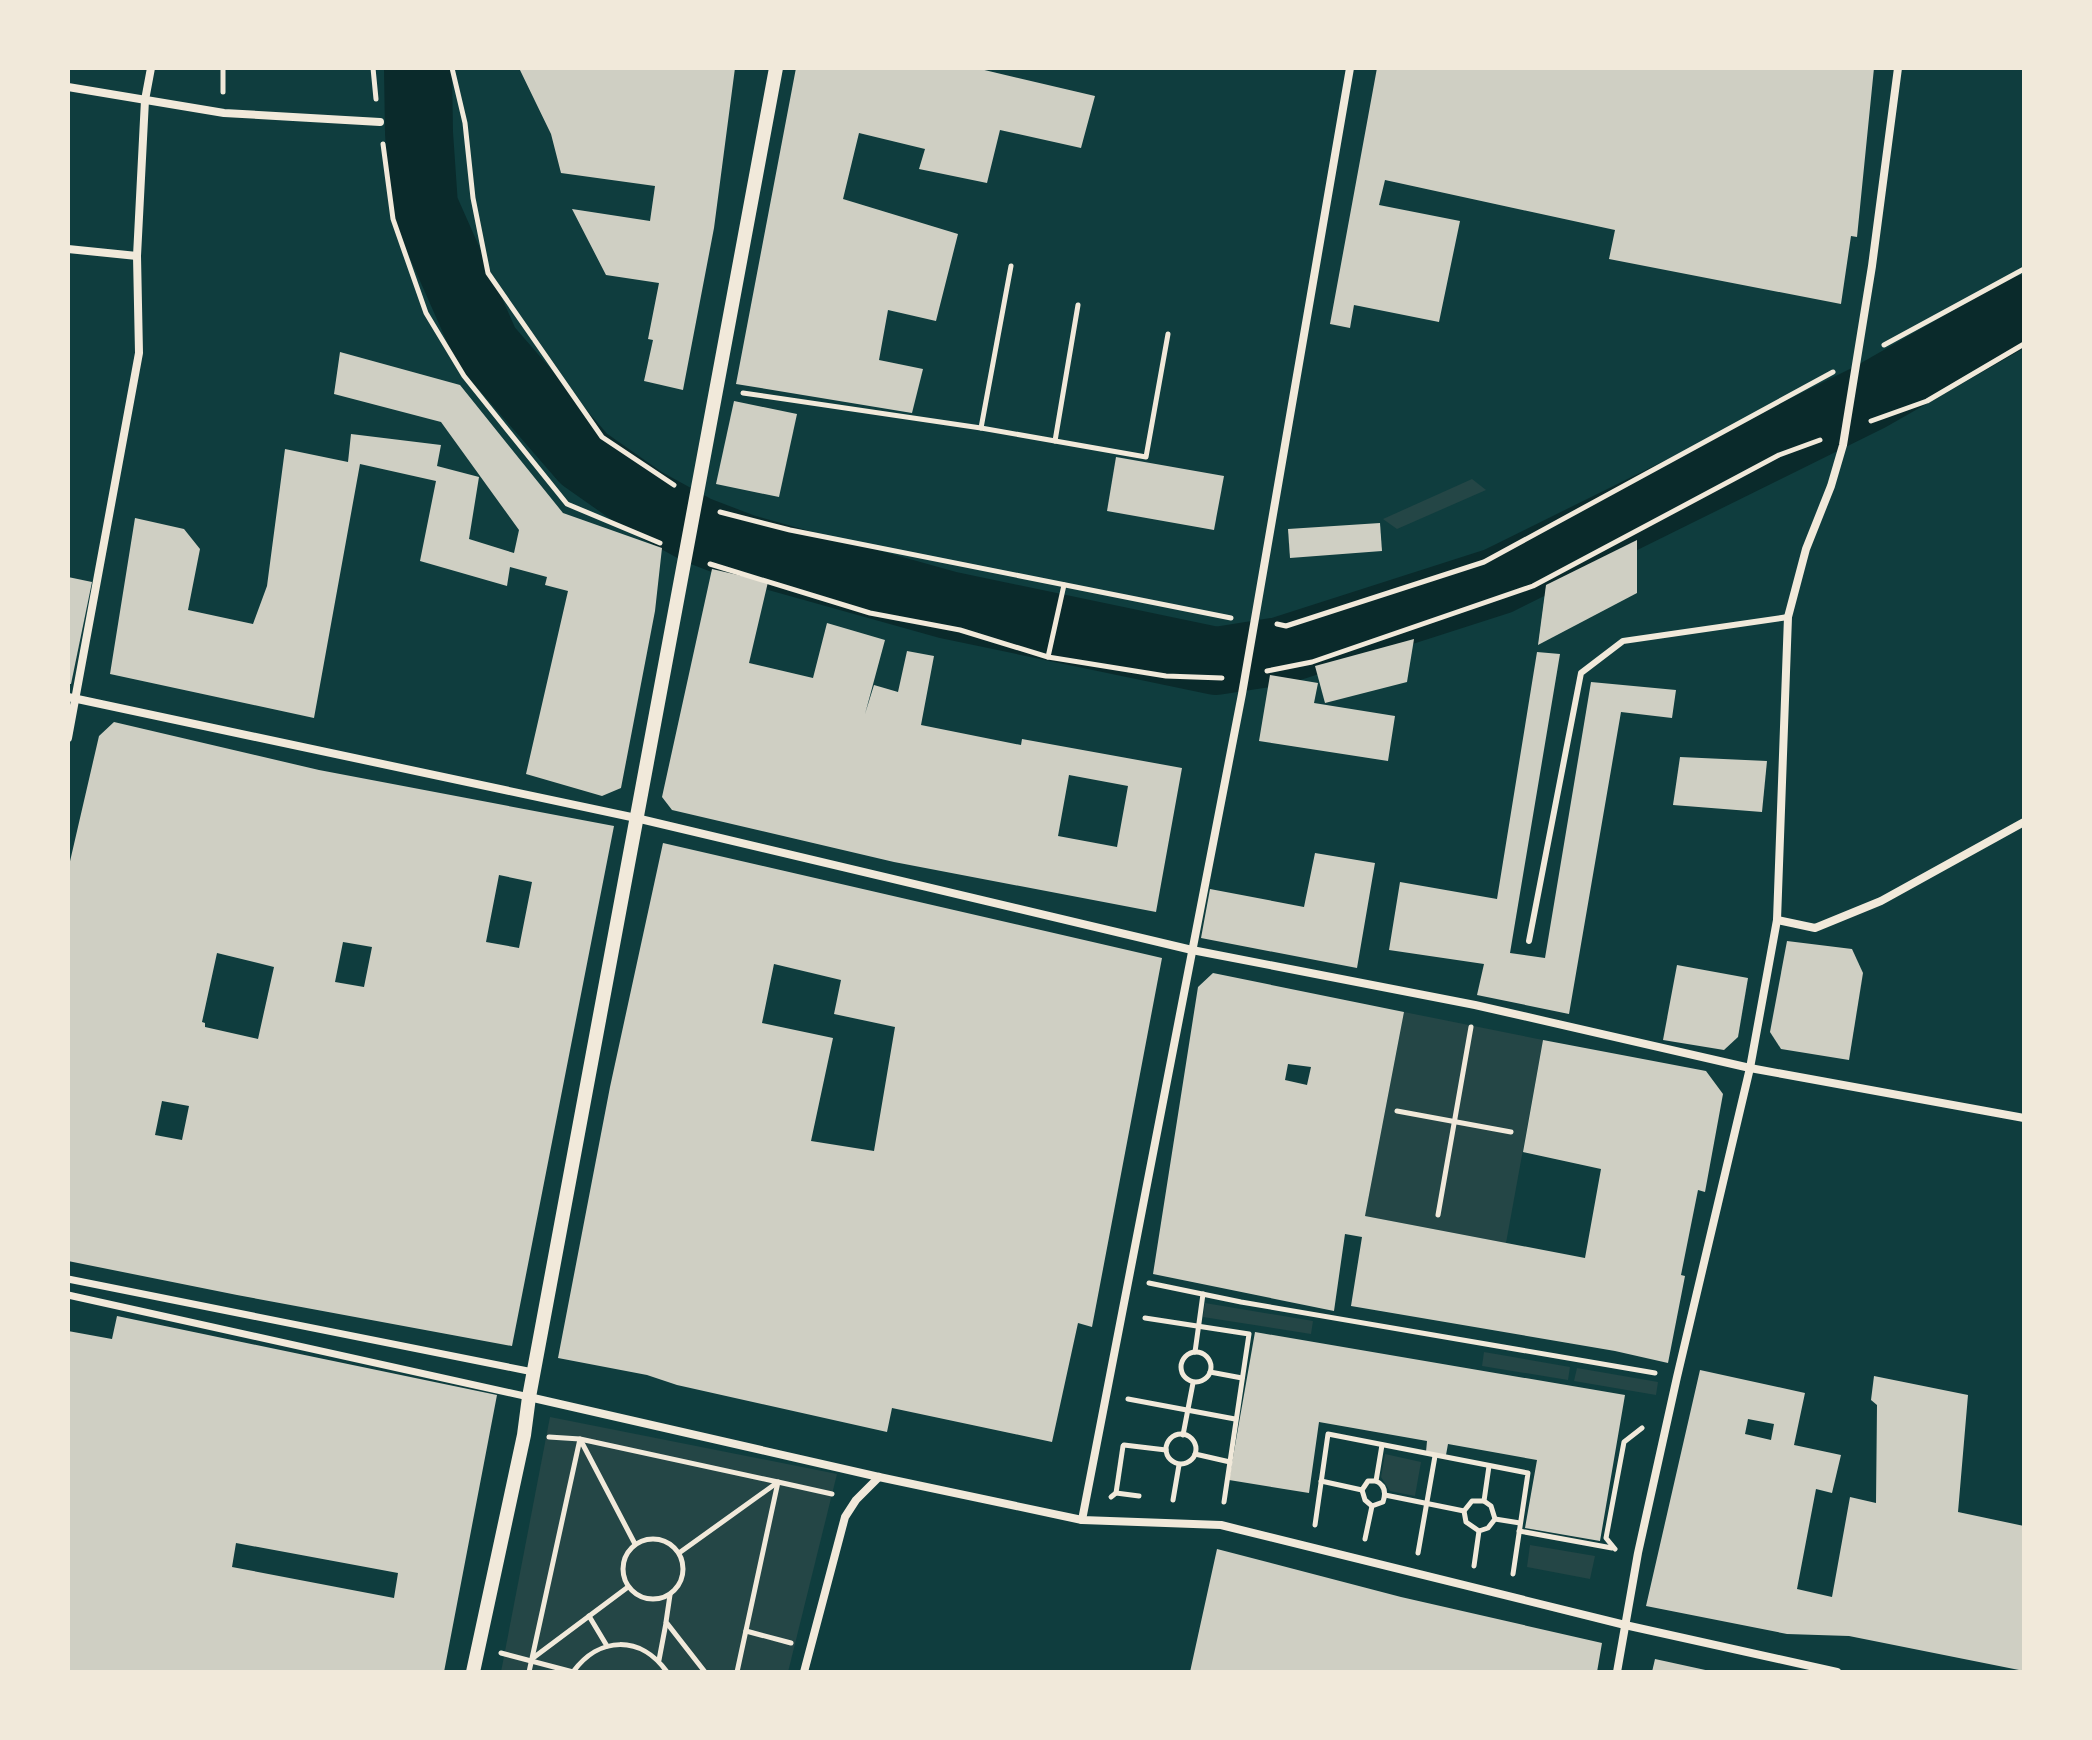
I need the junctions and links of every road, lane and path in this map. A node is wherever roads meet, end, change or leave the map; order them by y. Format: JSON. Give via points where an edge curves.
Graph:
{"nodes":[{"id":1,"x":151,"y":68,"type":"edge"},
{"id":2,"x":373,"y":68,"type":"edge"},
{"id":3,"x":452,"y":68,"type":"edge"},
{"id":4,"x":776,"y":68,"type":"edge"},
{"id":5,"x":1350,"y":68,"type":"edge"},
{"id":6,"x":1898,"y":68,"type":"edge"},
{"id":7,"x":68,"y":87,"type":"edge"},
{"id":8,"x":145,"y":100,"type":"junction"},
{"id":9,"x":380,"y":122,"type":"junction"},
{"id":10,"x":68,"y":249,"type":"edge"},
{"id":11,"x":137,"y":256,"type":"junction"},
{"id":12,"x":1011,"y":266,"type":"dead end"},
{"id":13,"x":2024,"y":269,"type":"edge"},
{"id":14,"x":1078,"y":305,"type":"dead end"},
{"id":15,"x":1168,"y":334,"type":"dead end"},
{"id":16,"x":2024,"y":344,"type":"edge"},
{"id":17,"x":1878,"y":348,"type":"dead end"},
{"id":18,"x":1838,"y":370,"type":"dead end"},
{"id":19,"x":718,"y":389,"type":"junction"},
{"id":20,"x":1868,"y":422,"type":"dead end"},
{"id":21,"x":981,"y":428,"type":"junction"},
{"id":22,"x":1823,"y":439,"type":"dead end"},
{"id":23,"x":1055,"y":441,"type":"junction"},
{"id":24,"x":675,"y":485,"type":"dead end"},
{"id":25,"x":711,"y":510,"type":"dead end"},
{"id":26,"x":670,"y":547,"type":"dead end"},
{"id":27,"x":699,"y":559,"type":"dead end"},
{"id":28,"x":1064,"y":585,"type":"junction"},
{"id":29,"x":1788,"y":617,"type":"junction"},
{"id":30,"x":1232,"y":618,"type":"dead end"},
{"id":31,"x":1273,"y":624,"type":"dead end"},
{"id":32,"x":1048,"y":657,"type":"junction"},
{"id":33,"x":1258,"y":673,"type":"dead end"},
{"id":34,"x":1231,"y":679,"type":"dead end"},
{"id":35,"x":72,"y":698,"type":"edge"},
{"id":36,"x":68,"y":738,"type":"edge"},
{"id":37,"x":636,"y":818,"type":"junction"},
{"id":38,"x":2024,"y":822,"type":"edge"},
{"id":39,"x":1777,"y":920,"type":"junction"},
{"id":40,"x":1529,"y":941,"type":"dead end"},
{"id":41,"x":1192,"y":950,"type":"junction"},
{"id":42,"x":1475,"y":1005,"type":"junction"},
{"id":43,"x":1750,"y":1068,"type":"junction"},
{"id":44,"x":1397,"y":1111,"type":"dead end"},
{"id":45,"x":2024,"y":1118,"type":"edge"},
{"id":46,"x":1455,"y":1121,"type":"junction"},
{"id":47,"x":1511,"y":1132,"type":"dead end"},
{"id":48,"x":1438,"y":1215,"type":"dead end"},
{"id":49,"x":68,"y":1279,"type":"edge"},
{"id":50,"x":1128,"y":1279,"type":"junction"},
{"id":51,"x":1203,"y":1294,"type":"junction"},
{"id":52,"x":68,"y":1295,"type":"edge"},
{"id":53,"x":1144,"y":1318,"type":"dead end"},
{"id":54,"x":1199,"y":1326,"type":"junction"},
{"id":55,"x":1195,"y":1352,"type":"junction"},
{"id":56,"x":534,"y":1372,"type":"junction"},
{"id":57,"x":1210,"y":1372,"type":"junction"},
{"id":58,"x":1677,"y":1377,"type":"junction"},
{"id":59,"x":1242,"y":1378,"type":"junction"},
{"id":60,"x":1193,"y":1383,"type":"junction"},
{"id":61,"x":1107,"y":1395,"type":"junction"},
{"id":62,"x":529,"y":1397,"type":"junction"},
{"id":63,"x":1188,"y":1410,"type":"junction"},
{"id":64,"x":1235,"y":1419,"type":"junction"},
{"id":65,"x":1646,"y":1424,"type":"dead end"},
{"id":66,"x":524,"y":1435,"type":"junction"},
{"id":67,"x":1183,"y":1435,"type":"junction"},
{"id":68,"x":580,"y":1439,"type":"junction"},
{"id":69,"x":1124,"y":1445,"type":"dead end"},
{"id":70,"x":1382,"y":1445,"type":"junction"},
{"id":71,"x":1166,"y":1450,"type":"junction"},
{"id":72,"x":1195,"y":1454,"type":"junction"},
{"id":73,"x":1435,"y":1456,"type":"junction"},
{"id":74,"x":1230,"y":1462,"type":"junction"},
{"id":75,"x":1179,"y":1465,"type":"junction"},
{"id":76,"x":1489,"y":1466,"type":"junction"},
{"id":77,"x":879,"y":1477,"type":"junction"},
{"id":78,"x":1321,"y":1481,"type":"junction"},
{"id":79,"x":1376,"y":1481,"type":"junction"},
{"id":80,"x":778,"y":1482,"type":"junction"},
{"id":81,"x":1362,"y":1490,"type":"junction"},
{"id":82,"x":1385,"y":1495,"type":"junction"},
{"id":83,"x":1145,"y":1496,"type":"dead end"},
{"id":84,"x":1159,"y":1498,"type":"dead end"},
{"id":85,"x":856,"y":1500,"type":"junction"},
{"id":86,"x":1173,"y":1500,"type":"junction"},
{"id":87,"x":1186,"y":1501,"type":"dead end"},
{"id":88,"x":1484,"y":1501,"type":"junction"},
{"id":89,"x":1211,"y":1505,"type":"dead end"},
{"id":90,"x":1427,"y":1505,"type":"junction"},
{"id":91,"x":1372,"y":1506,"type":"junction"},
{"id":92,"x":1464,"y":1511,"type":"junction"},
{"id":93,"x":1495,"y":1519,"type":"junction"},
{"id":94,"x":1082,"y":1520,"type":"junction"},
{"id":95,"x":1300,"y":1522,"type":"dead end"},
{"id":96,"x":1520,"y":1523,"type":"junction"},
{"id":97,"x":1315,"y":1526,"type":"junction"},
{"id":98,"x":1328,"y":1529,"type":"dead end"},
{"id":99,"x":1479,"y":1531,"type":"junction"},
{"id":100,"x":1519,"y":1531,"type":"junction"},
{"id":101,"x":1353,"y":1536,"type":"dead end"},
{"id":102,"x":1365,"y":1540,"type":"junction"},
{"id":103,"x":1378,"y":1543,"type":"dead end"},
{"id":104,"x":635,"y":1544,"type":"junction"},
{"id":105,"x":1615,"y":1549,"type":"junction"},
{"id":106,"x":1405,"y":1550,"type":"dead end"},
{"id":107,"x":679,"y":1553,"type":"junction"},
{"id":108,"x":1638,"y":1553,"type":"junction"},
{"id":109,"x":1418,"y":1554,"type":"junction"},
{"id":110,"x":1432,"y":1557,"type":"dead end"},
{"id":111,"x":1460,"y":1563,"type":"dead end"},
{"id":112,"x":1612,"y":1563,"type":"dead end"},
{"id":113,"x":1474,"y":1567,"type":"junction"},
{"id":114,"x":1487,"y":1569,"type":"dead end"},
{"id":115,"x":1500,"y":1572,"type":"dead end"},
{"id":116,"x":628,"y":1587,"type":"junction"},
{"id":117,"x":670,"y":1595,"type":"junction"},
{"id":118,"x":589,"y":1616,"type":"junction"},
{"id":119,"x":666,"y":1622,"type":"junction"},
{"id":120,"x":1625,"y":1625,"type":"junction"},
{"id":121,"x":746,"y":1631,"type":"junction"},
{"id":122,"x":608,"y":1646,"type":"junction"},
{"id":123,"x":811,"y":1648,"type":"junction"},
{"id":124,"x":532,"y":1659,"type":"junction"},
{"id":125,"x":659,"y":1661,"type":"junction"},
{"id":126,"x":473,"y":1672,"type":"edge"},
{"id":127,"x":529,"y":1672,"type":"edge"},
{"id":128,"x":573,"y":1672,"type":"edge"},
{"id":129,"x":667,"y":1672,"type":"edge"},
{"id":130,"x":705,"y":1672,"type":"edge"},
{"id":131,"x":737,"y":1672,"type":"edge"},
{"id":132,"x":804,"y":1672,"type":"edge"},
{"id":133,"x":1617,"y":1672,"type":"edge"},
{"id":134,"x":1837,"y":1672,"type":"edge"}],
"edges":[{"from":1,"to":8,"type":"street"},
{"from":2,"to":9,"type":"path"},
{"from":3,"to":24,"type":"path","via":[[488,273],[602,437]]},
{"from":4,"to":19,"type":"street"},
{"from":5,"to":41,"type":"street","via":[[1269,544]]},
{"from":6,"to":29,"type":"street","via":[[1843,445]]},
{"from":7,"to":8,"type":"street"},
{"from":8,"to":9,"type":"street","via":[[224,113]]},
{"from":8,"to":11,"type":"street"},
{"from":9,"to":26,"type":"path","via":[[393,219],[426,313],[464,376],[567,504]]},
{"from":10,"to":11,"type":"street"},
{"from":11,"to":35,"type":"street","via":[[139,353]]},
{"from":12,"to":21,"type":"path"},
{"from":13,"to":17,"type":"path"},
{"from":14,"to":23,"type":"path"},
{"from":15,"to":23,"type":"path","via":[[1146,457]]},
{"from":16,"to":20,"type":"path","via":[[1927,401]]},
{"from":18,"to":31,"type":"path","via":[[1484,562],[1286,626]]},
{"from":19,"to":21,"type":"path"},
{"from":19,"to":37,"type":"street"},
{"from":21,"to":23,"type":"path"},
{"from":22,"to":33,"type":"path","via":[[1779,455],[1533,586],[1312,662]]},
{"from":25,"to":28,"type":"path"},
{"from":27,"to":32,"type":"path","via":[[870,613],[960,630]]},
{"from":28,"to":30,"type":"path"},
{"from":28,"to":32,"type":"path"},
{"from":29,"to":39,"type":"street"},
{"from":29,"to":40,"type":"lane","via":[[1623,641],[1581,673]]},
{"from":32,"to":34,"type":"path","via":[[1166,676]]},
{"from":35,"to":36,"type":"street"},
{"from":35,"to":37,"type":"street"},
{"from":37,"to":41,"type":"street"},
{"from":37,"to":56,"type":"street"},
{"from":38,"to":39,"type":"street","via":[[1881,901],[1828,923],[1815,928]]},
{"from":39,"to":43,"type":"street"},
{"from":41,"to":42,"type":"street"},
{"from":41,"to":50,"type":"street"},
{"from":42,"to":43,"type":"street"},
{"from":42,"to":46,"type":"path"},
{"from":43,"to":45,"type":"street"},
{"from":43,"to":58,"type":"street"},
{"from":44,"to":46,"type":"path"},
{"from":46,"to":47,"type":"path"},
{"from":46,"to":48,"type":"path"},
{"from":49,"to":56,"type":"street"},
{"from":50,"to":51,"type":"path"},
{"from":50,"to":61,"type":"street"},
{"from":51,"to":54,"type":"path"},
{"from":51,"to":58,"type":"path"},
{"from":52,"to":62,"type":"street"},
{"from":53,"to":54,"type":"path"},
{"from":54,"to":55,"type":"path"},
{"from":54,"to":59,"type":"path","via":[[1249,1334]]},
{"from":55,"to":57,"type":"path","via":[[1208,1359]]},
{"from":55,"to":60,"type":"path","via":[[1186,1355],[1181,1368]]},
{"from":56,"to":62,"type":"street"},
{"from":57,"to":59,"type":"path"},
{"from":57,"to":60,"type":"path"},
{"from":58,"to":108,"type":"street"},
{"from":59,"to":64,"type":"path"},
{"from":60,"to":63,"type":"path"},
{"from":61,"to":63,"type":"path"},
{"from":61,"to":94,"type":"street"},
{"from":62,"to":66,"type":"street"},
{"from":62,"to":77,"type":"street"},
{"from":63,"to":64,"type":"path"},
{"from":63,"to":67,"type":"path"},
{"from":64,"to":74,"type":"path"},
{"from":65,"to":105,"type":"path","via":[[1624,1442],[1606,1538]]},
{"from":66,"to":68,"type":"path"},
{"from":66,"to":126,"type":"street"},
{"from":67,"to":71,"type":"path","via":[[1172,1437]]},
{"from":67,"to":72,"type":"path","via":[[1193,1440]]},
{"from":68,"to":80,"type":"path"},
{"from":68,"to":104,"type":"path"},
{"from":68,"to":124,"type":"path"},
{"from":69,"to":71,"type":"path"},
{"from":70,"to":73,"type":"path"},
{"from":70,"to":78,"type":"path","via":[[1328,1434]]},
{"from":70,"to":79,"type":"path"},
{"from":71,"to":75,"type":"path"},
{"from":72,"to":74,"type":"path"},
{"from":72,"to":75,"type":"path"},
{"from":73,"to":76,"type":"path"},
{"from":73,"to":90,"type":"path"},
{"from":74,"to":89,"type":"path","via":[[1224,1506]]},
{"from":75,"to":86,"type":"path"},
{"from":76,"to":88,"type":"path"},
{"from":76,"to":96,"type":"path","via":[[1528,1473]]},
{"from":77,"to":85,"type":"street"},
{"from":77,"to":94,"type":"street"},
{"from":78,"to":81,"type":"path"},
{"from":78,"to":97,"type":"path"},
{"from":79,"to":81,"type":"path","via":[[1368,1481]]},
{"from":79,"to":82,"type":"path"},
{"from":80,"to":85,"type":"path"},
{"from":80,"to":107,"type":"path"},
{"from":80,"to":121,"type":"path"},
{"from":81,"to":91,"type":"path"},
{"from":82,"to":90,"type":"path"},
{"from":82,"to":91,"type":"path","via":[[1383,1502]]},
{"from":83,"to":94,"type":"path","via":[[1116,1493]]},
{"from":84,"to":86,"type":"path"},
{"from":85,"to":123,"type":"street","via":[[845,1517]]},
{"from":86,"to":87,"type":"path"},
{"from":88,"to":92,"type":"path","via":[[1472,1501]]},
{"from":88,"to":93,"type":"path"},
{"from":90,"to":92,"type":"path"},
{"from":90,"to":109,"type":"path"},
{"from":91,"to":102,"type":"path"},
{"from":92,"to":99,"type":"path","via":[[1466,1522]]},
{"from":93,"to":96,"type":"path"},
{"from":93,"to":99,"type":"path"},
{"from":94,"to":120,"type":"street","via":[[1221,1525]]},
{"from":95,"to":97,"type":"path"},
{"from":96,"to":100,"type":"path"},
{"from":97,"to":98,"type":"path"},
{"from":99,"to":113,"type":"path"},
{"from":100,"to":105,"type":"path"},
{"from":100,"to":115,"type":"path","via":[[1513,1574]]},
{"from":101,"to":102,"type":"path"},
{"from":102,"to":103,"type":"path"},
{"from":104,"to":107,"type":"path","via":[[664,1541]]},
{"from":104,"to":116,"type":"path","via":[[622,1569]]},
{"from":105,"to":108,"type":"path"},
{"from":105,"to":112,"type":"path"},
{"from":106,"to":109,"type":"path"},
{"from":107,"to":117,"type":"path","via":[[682,1580]]},
{"from":108,"to":120,"type":"street"},
{"from":109,"to":110,"type":"path"},
{"from":111,"to":113,"type":"path"},
{"from":113,"to":114,"type":"path"},
{"from":116,"to":117,"type":"path","via":[[652,1600]]},
{"from":116,"to":118,"type":"path"},
{"from":117,"to":119,"type":"path"},
{"from":118,"to":122,"type":"path"},
{"from":118,"to":124,"type":"path"},
{"from":119,"to":125,"type":"path"},
{"from":119,"to":130,"type":"path"},
{"from":120,"to":133,"type":"street"},
{"from":120,"to":134,"type":"street"},
{"from":121,"to":123,"type":"path"},
{"from":121,"to":131,"type":"path"},
{"from":122,"to":125,"type":"path","via":[[635,1646]]},
{"from":122,"to":128,"type":"path","via":[[588,1655]]},
{"from":123,"to":132,"type":"street"},
{"from":124,"to":127,"type":"path"},
{"from":124,"to":128,"type":"path"},
{"from":125,"to":129,"type":"path"}]}
